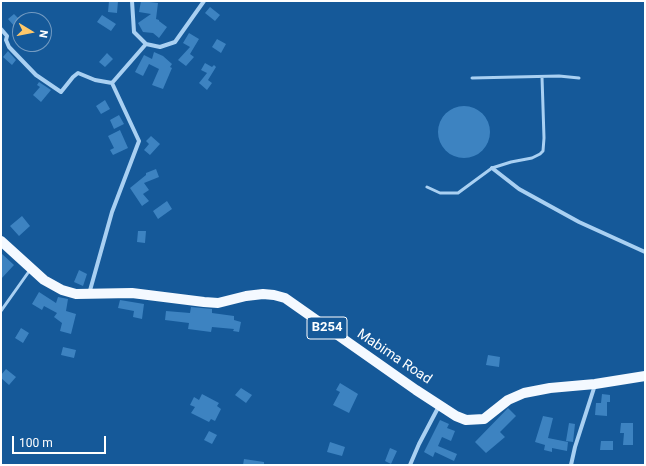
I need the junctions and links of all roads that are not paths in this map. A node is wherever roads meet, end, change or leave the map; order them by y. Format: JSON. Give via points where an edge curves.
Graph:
{"nodes":[{"id":1,"x":132,"y":1,"type":"edge"},
{"id":2,"x":204,"y":1,"type":"edge"},
{"id":3,"x":1,"y":30,"type":"edge"},
{"id":4,"x":146,"y":44,"type":"junction"},
{"id":5,"x":542,"y":77,"type":"junction"},
{"id":6,"x":472,"y":78,"type":"dead end"},
{"id":7,"x":579,"y":78,"type":"dead end"},
{"id":8,"x":112,"y":83,"type":"junction"},
{"id":9,"x":492,"y":168,"type":"junction"},
{"id":10,"x":427,"y":187,"type":"dead end"},
{"id":11,"x":1,"y":240,"type":"edge"},
{"id":12,"x":645,"y":252,"type":"edge"},
{"id":13,"x":31,"y":268,"type":"junction"},
{"id":14,"x":89,"y":294,"type":"junction"},
{"id":15,"x":1,"y":311,"type":"edge"},
{"id":16,"x":645,"y":376,"type":"edge"},
{"id":17,"x":595,"y":384,"type":"junction"},
{"id":18,"x":440,"y":404,"type":"junction"},
{"id":19,"x":410,"y":465,"type":"edge"},
{"id":20,"x":571,"y":465,"type":"edge"}],
"edges":[{"from":1,"to":4,"type":"street","via":[[134,32]]},
{"from":2,"to":4,"type":"street","via":[[175,42],[160,47]]},
{"from":3,"to":8,"type":"street","via":[[7,36],[9,47],[36,75],[61,92],[78,73]]},
{"from":4,"to":8,"type":"street"},
{"from":5,"to":6,"type":"lane"},
{"from":5,"to":7,"type":"lane"},
{"from":5,"to":9,"type":"lane","via":[[543,151],[532,158]]},
{"from":8,"to":14,"type":"street","via":[[140,141],[112,212]]},
{"from":9,"to":10,"type":"lane","via":[[458,193],[440,193]]},
{"from":9,"to":12,"type":"street","via":[[519,189]]},
{"from":11,"to":13,"type":"main road","name":"Mabima Road","number":"B254"},
{"from":13,"to":14,"type":"main road","name":"Mabima Road","number":"B254","via":[[44,280],[62,290]]},
{"from":13,"to":15,"type":"lane"},
{"from":14,"to":18,"type":"main road","name":"Mabima Road","number":"B254","via":[[132,293],[218,303],[246,296],[274,295],[285,298]]},
{"from":16,"to":17,"type":"main road","name":"Mabima Road","number":"B254"},
{"from":17,"to":18,"type":"main road","name":"Mabima Road","number":"B254","via":[[524,393],[508,400],[484,419],[476,421],[456,416]]},
{"from":17,"to":20,"type":"street"},
{"from":18,"to":19,"type":"street","via":[[418,444]]}]}
